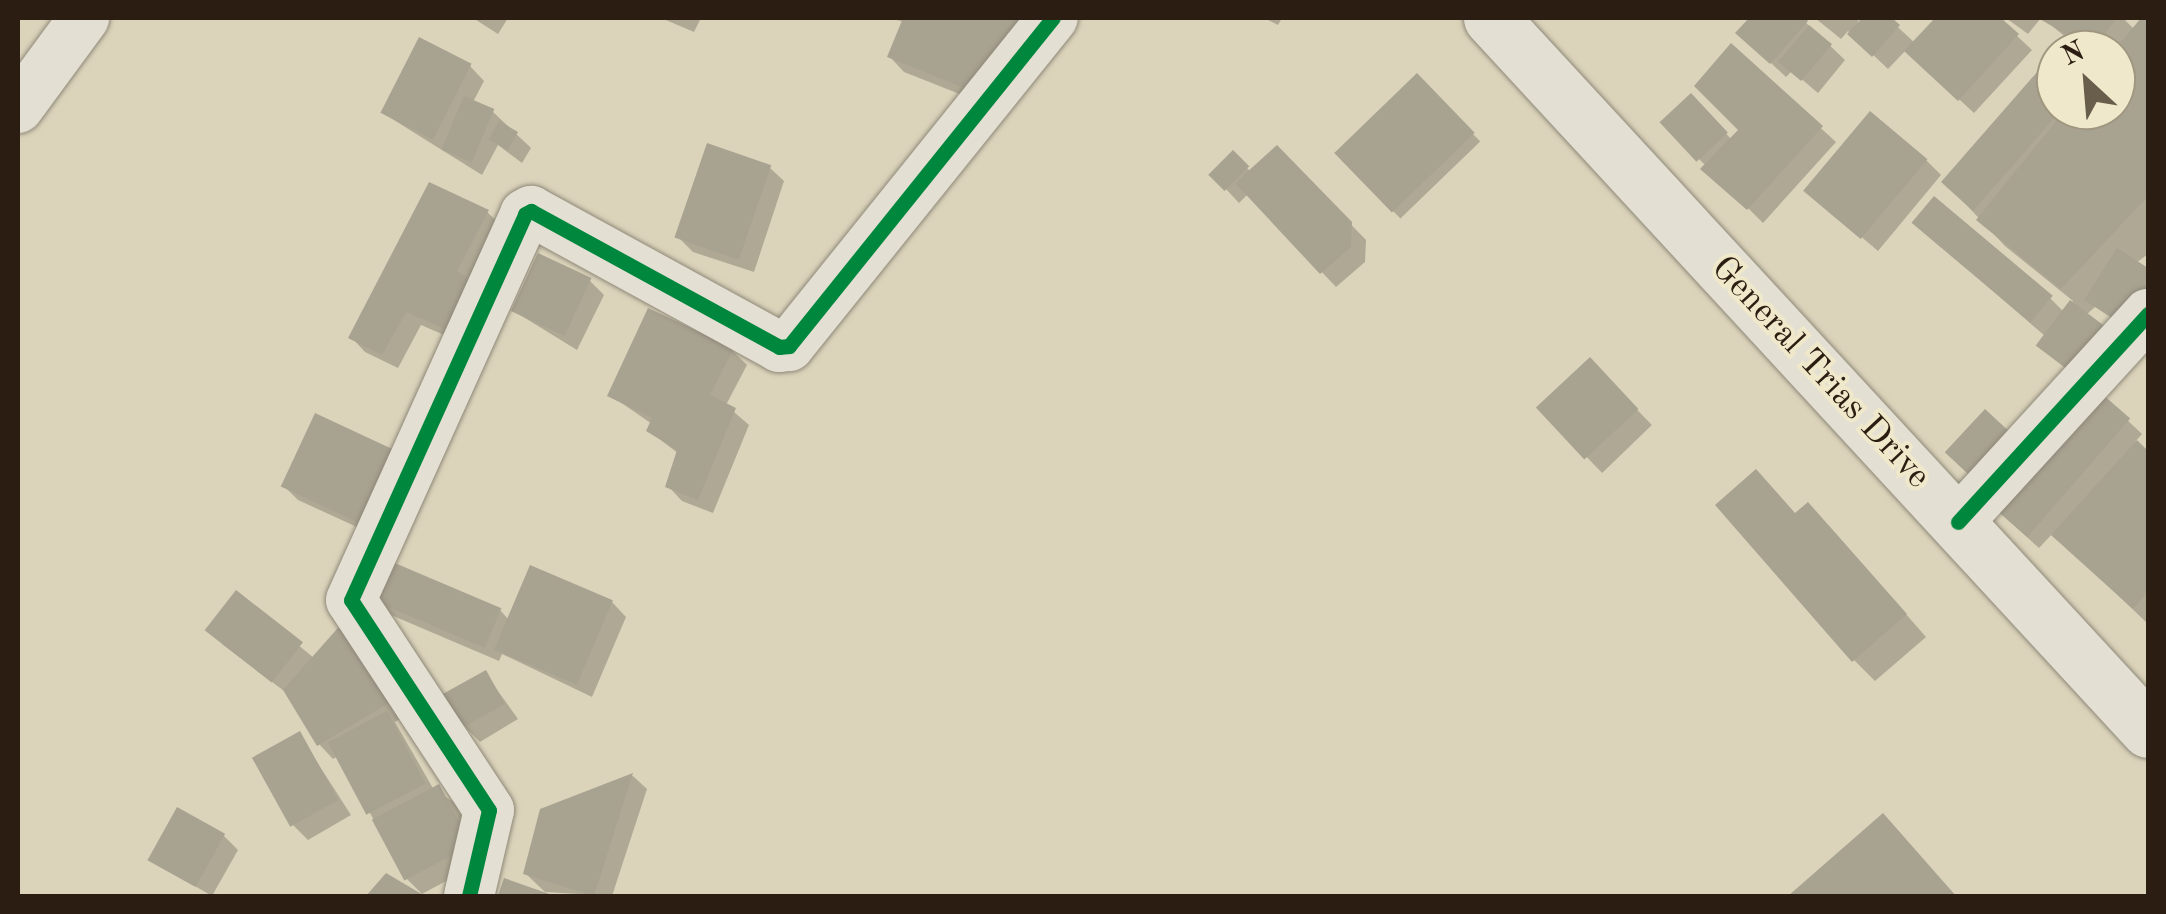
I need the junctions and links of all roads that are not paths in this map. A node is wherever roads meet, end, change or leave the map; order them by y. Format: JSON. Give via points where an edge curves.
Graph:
{"nodes":[{"id":1,"x":84,"y":18,"type":"edge"},
{"id":2,"x":1053,"y":18,"type":"edge"},
{"id":3,"x":1492,"y":18,"type":"edge"},
{"id":4,"x":18,"y":108,"type":"edge"},
{"id":5,"x":2148,"y":314,"type":"edge"},
{"id":6,"x":1958,"y":522,"type":"junction"},
{"id":7,"x":2148,"y":730,"type":"edge"},
{"id":8,"x":469,"y":896,"type":"edge"}],
"edges":[{"from":1,"to":4,"type":"street"},
{"from":2,"to":8,"type":"street","via":[[789,346],[779,348],[526,214],[351,600],[489,810]]},
{"from":3,"to":6,"type":"main road","name":"General Trias Drive"},
{"from":5,"to":6,"type":"street"},
{"from":6,"to":7,"type":"main road","name":"General Trias Drive"}]}
